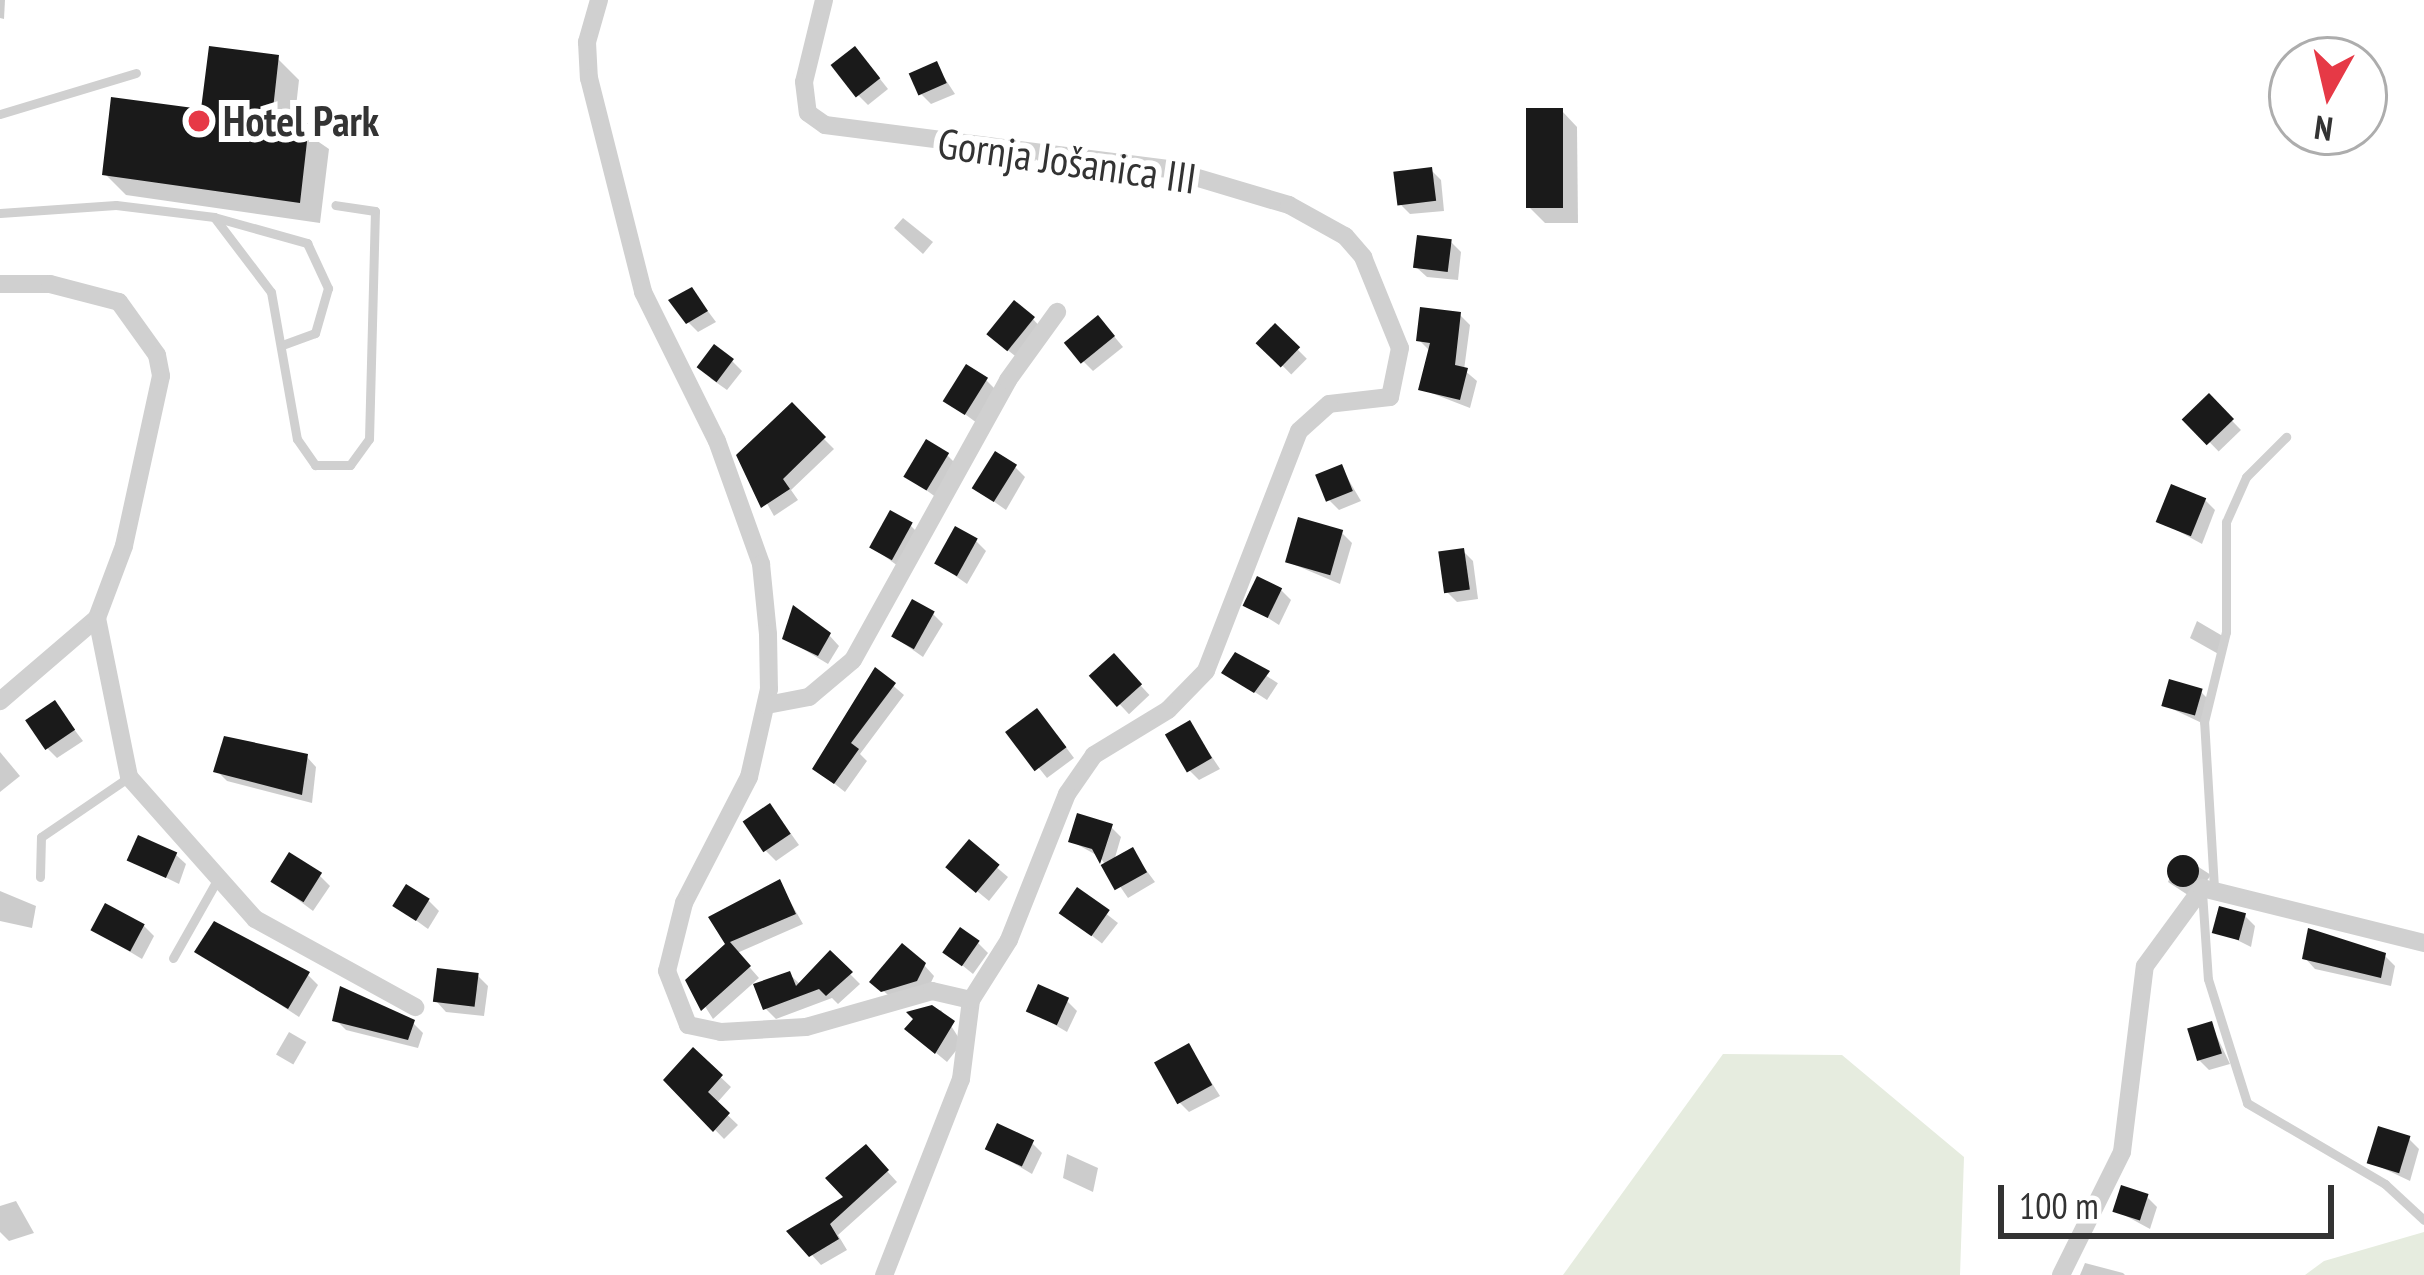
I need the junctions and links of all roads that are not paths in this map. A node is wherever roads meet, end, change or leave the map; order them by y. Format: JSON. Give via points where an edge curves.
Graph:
{"nodes":[{"id":1,"x":599,"y":0,"type":"edge"},
{"id":2,"x":824,"y":0,"type":"edge"},
{"id":3,"x":136,"y":73,"type":"dead end"},
{"id":4,"x":0,"y":114,"type":"edge"},
{"id":5,"x":335,"y":205,"type":"dead end"},
{"id":6,"x":0,"y":213,"type":"edge"},
{"id":7,"x":214,"y":217,"type":"junction"},
{"id":8,"x":0,"y":284,"type":"edge"},
{"id":9,"x":1057,"y":312,"type":"dead end"},
{"id":10,"x":285,"y":344,"type":"junction"},
{"id":11,"x":2286,"y":437,"type":"dead end"},
{"id":12,"x":97,"y":618,"type":"junction"},
{"id":13,"x":0,"y":701,"type":"edge"},
{"id":14,"x":767,"y":706,"type":"junction"},
{"id":15,"x":129,"y":777,"type":"junction"},
{"id":16,"x":40,"y":877,"type":"dead end"},
{"id":17,"x":216,"y":882,"type":"junction"},
{"id":18,"x":2208,"y":888,"type":"junction"},
{"id":19,"x":2424,"y":943,"type":"edge"},
{"id":20,"x":173,"y":958,"type":"dead end"},
{"id":21,"x":971,"y":1000,"type":"junction"},
{"id":22,"x":416,"y":1007,"type":"dead end"},
{"id":23,"x":2424,"y":1220,"type":"edge"},
{"id":24,"x":884,"y":1275,"type":"edge"},
{"id":25,"x":2061,"y":1275,"type":"edge"}],
"edges":[{"from":1,"to":14,"type":"street","via":[[587,42],[589,78],[643,292],[717,441],[761,564]]},
{"from":2,"to":21,"type":"street","name":"Gornja Jošanica III","via":[[804,82],[808,113],[825,125],[1168,169],[1289,205],[1345,236],[1363,257],[1400,349],[1390,398],[1329,404],[1299,431],[1206,671],[1168,710],[1094,755],[1067,794],[1009,940]]},
{"from":3,"to":4,"type":"lane"},
{"from":5,"to":10,"type":"lane","via":[[375,211],[369,439],[350,465],[315,465],[297,439]]},
{"from":6,"to":7,"type":"lane","via":[[116,205]]},
{"from":7,"to":10,"type":"lane","via":[[271,292]]},
{"from":7,"to":10,"type":"lane","via":[[307,243],[328,288],[315,333]]},
{"from":8,"to":12,"type":"street","via":[[50,284],[119,302],[158,355],[161,376],[124,546]]},
{"from":9,"to":14,"type":"street","via":[[1008,380],[853,660],[809,698]]},
{"from":11,"to":18,"type":"lane","via":[[2246,477],[2226,522],[2226,632],[2204,722]]},
{"from":12,"to":13,"type":"street"},
{"from":12,"to":15,"type":"street"},
{"from":14,"to":21,"type":"street","via":[[749,777],[670,940],[667,971],[688,1025],[779,1030],[864,1016],[932,991]]},
{"from":15,"to":16,"type":"lane","via":[[41,837]]},
{"from":15,"to":17,"type":"street"},
{"from":17,"to":20,"type":"lane"},
{"from":17,"to":22,"type":"street","via":[[305,952]]},
{"from":18,"to":19,"type":"street"},
{"from":18,"to":23,"type":"lane","via":[[2208,979],[2247,1103],[2384,1184]]},
{"from":18,"to":25,"type":"street","via":[[2145,967],[2122,1152]]},
{"from":21,"to":24,"type":"street","name":"Gornja Jošanica III","via":[[962,1079]]}]}
